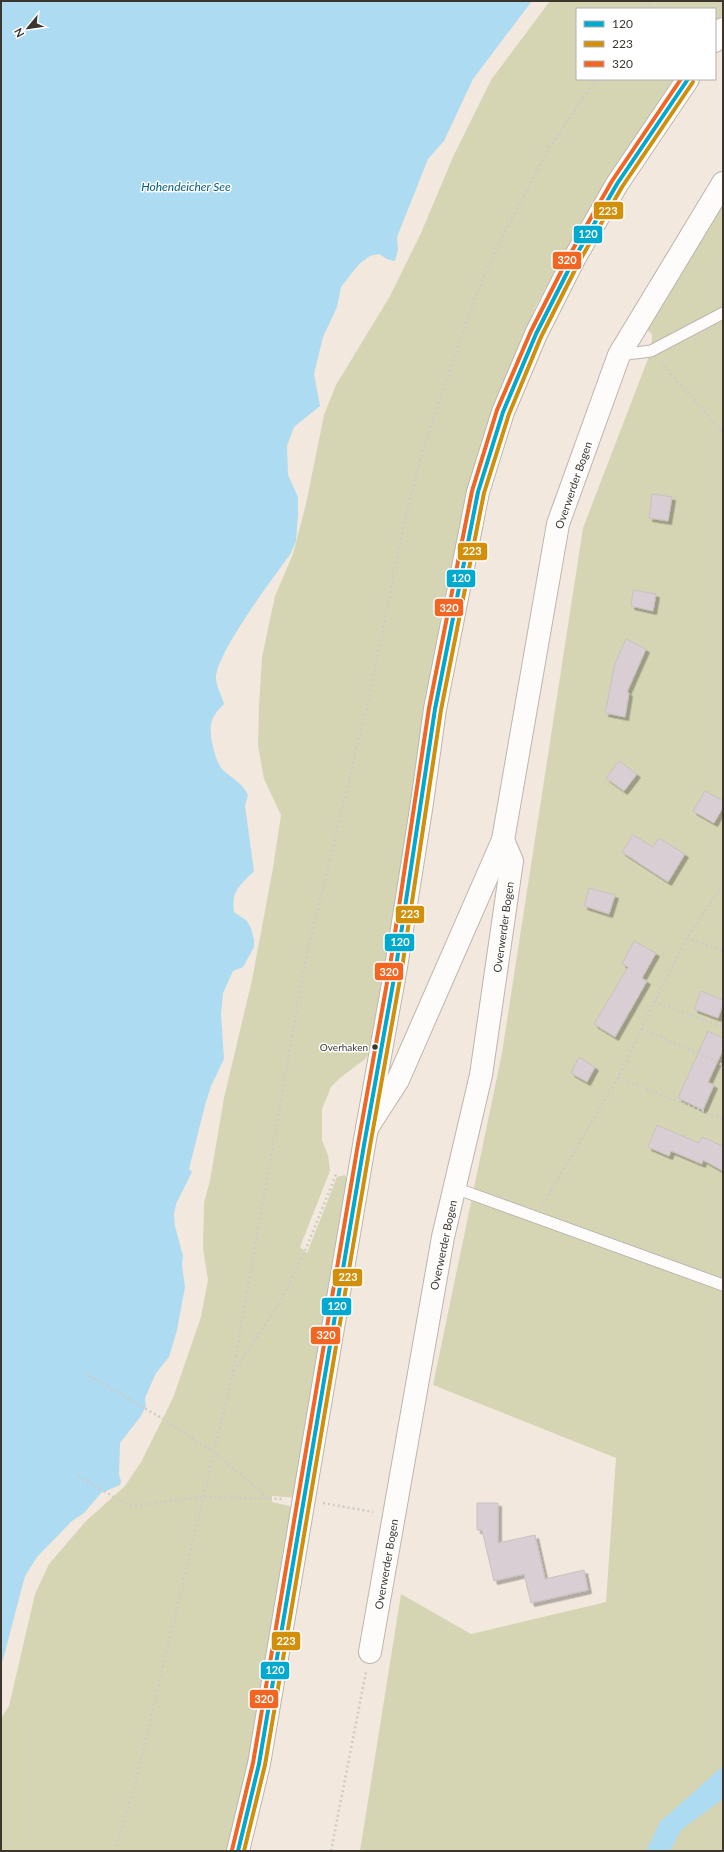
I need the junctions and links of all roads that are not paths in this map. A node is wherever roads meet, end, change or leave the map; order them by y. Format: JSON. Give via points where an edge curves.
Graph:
{"nodes":[{"id":1,"x":723,"y":29,"type":"edge"},
{"id":2,"x":716,"y":39,"type":"edge"},
{"id":3,"x":687,"y":80,"type":"edge"},
{"id":4,"x":723,"y":183,"type":"edge"},
{"id":5,"x":723,"y":313,"type":"edge"},
{"id":6,"x":619,"y":355,"type":"junction"},
{"id":7,"x":503,"y":840,"type":"junction"},
{"id":8,"x":366,"y":1130,"type":"junction"},
{"id":9,"x":455,"y":1188,"type":"junction"},
{"id":10,"x":723,"y":1285,"type":"edge"},
{"id":11,"x":370,"y":1652,"type":"road end"},
{"id":12,"x":238,"y":1851,"type":"edge"}],
"edges":[{"from":1,"to":2,"type":"street"},
{"from":3,"to":8,"type":"street","via":[[617,184],[536,334],[503,412],[478,492],[435,709],[397,959]]},
{"from":4,"to":6,"type":"street","name":"Overwerder Bogen"},
{"from":5,"to":6,"type":"lane","via":[[651,351]]},
{"from":6,"to":7,"type":"street","name":"Overwerder Bogen","via":[[558,524]]},
{"from":7,"to":8,"type":"street","name":"Overwerder Bogen","via":[[398,1080]]},
{"from":7,"to":9,"type":"street","name":"Overwerder Bogen","via":[[512,862],[481,1075]]},
{"from":8,"to":12,"type":"street","via":[[259,1764]]},
{"from":9,"to":10,"type":"lane"},
{"from":9,"to":11,"type":"street","name":"Overwerder Bogen","via":[[443,1237]]}]}
